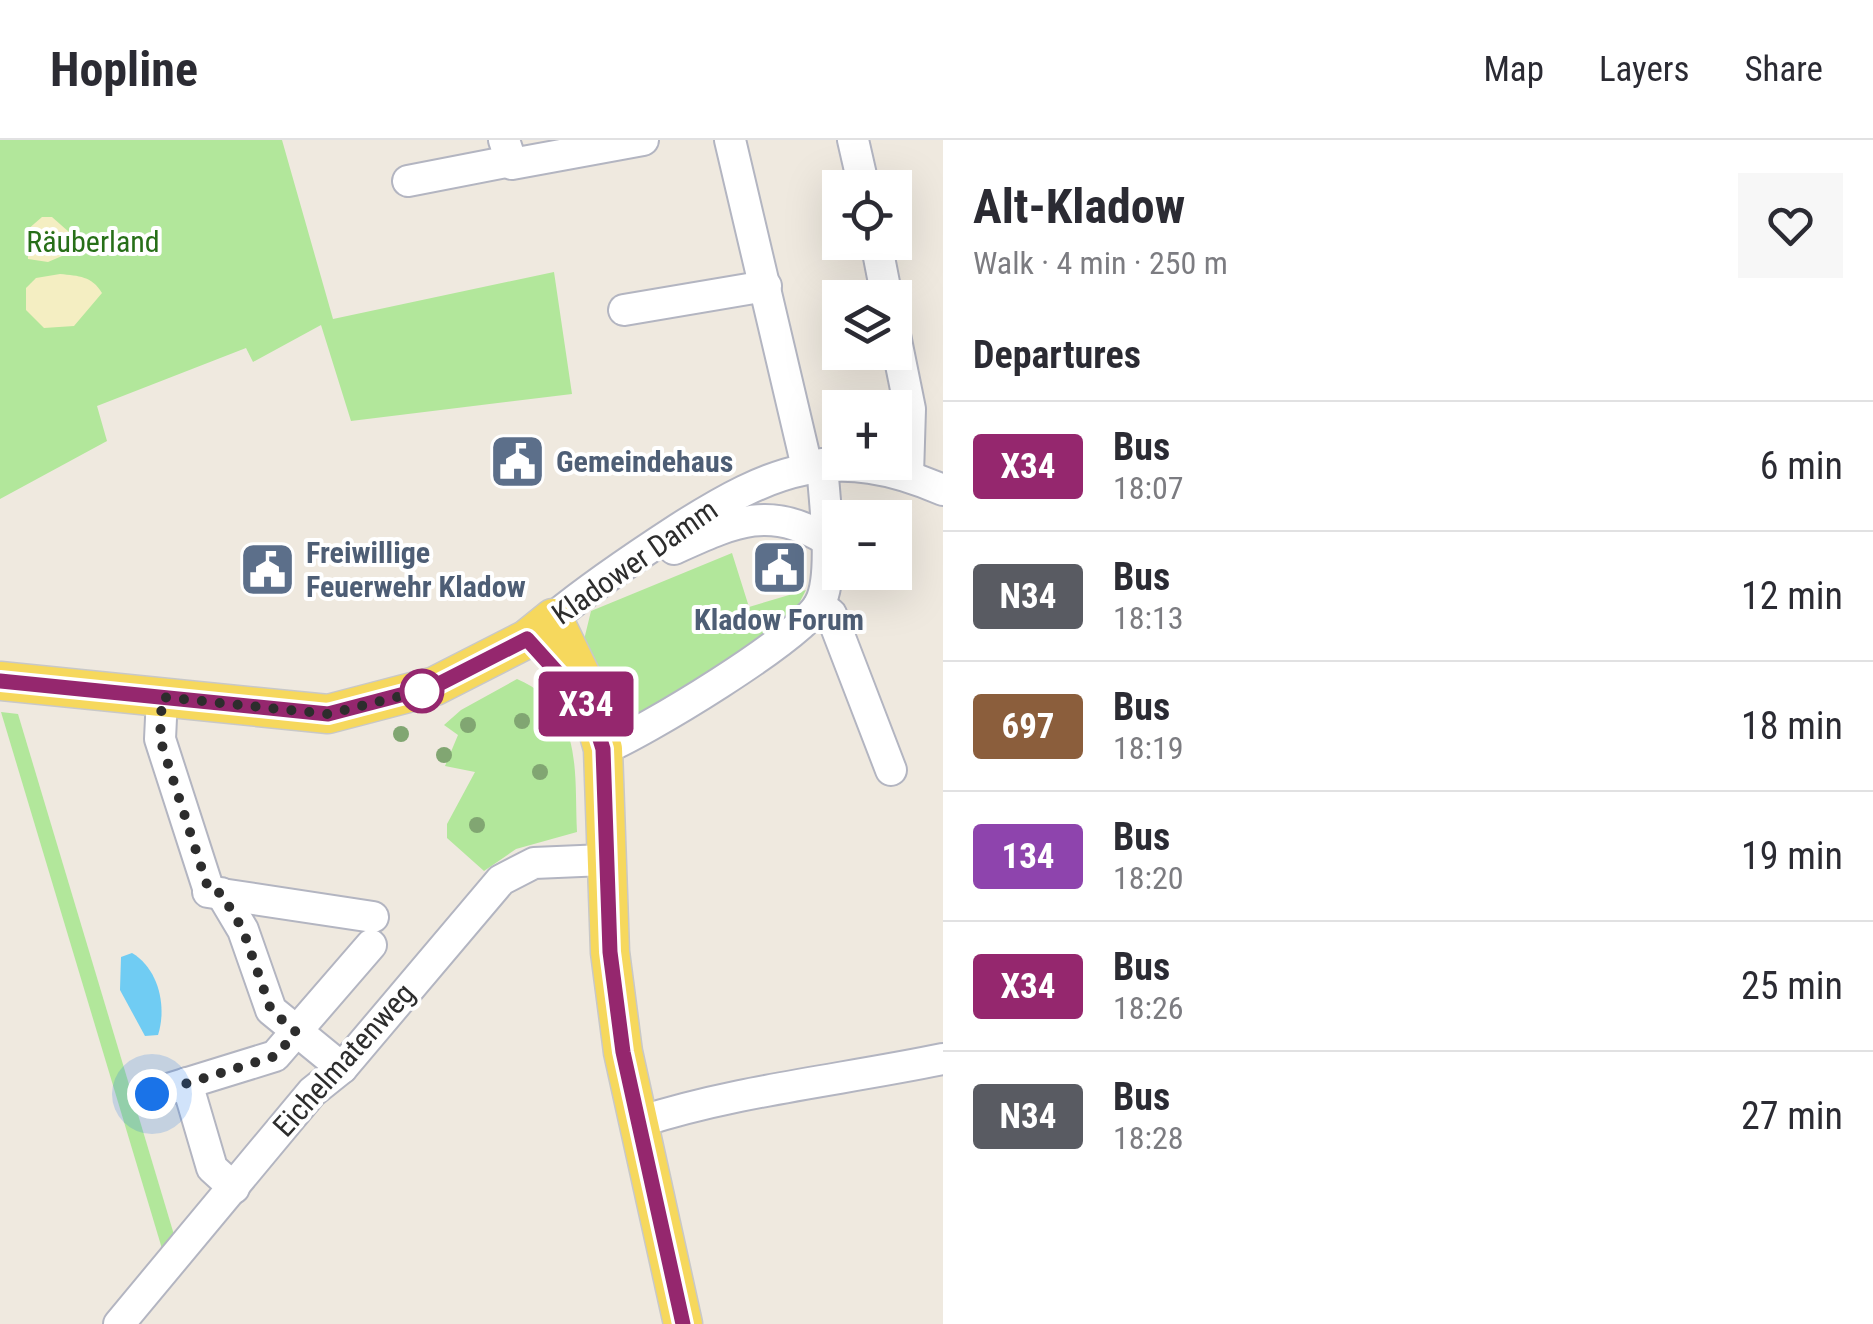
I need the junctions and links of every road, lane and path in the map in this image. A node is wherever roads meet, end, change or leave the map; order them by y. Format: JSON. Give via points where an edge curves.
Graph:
{"nodes":[{"id":1,"x":644,"y":140,"type":"edge"},
{"id":2,"x":730,"y":140,"type":"edge"},
{"id":3,"x":853,"y":140,"type":"edge"},
{"id":4,"x":508,"y":151,"type":"edge"},
{"id":5,"x":860,"y":170,"type":"edge"},
{"id":6,"x":408,"y":181,"type":"dead end"},
{"id":7,"x":766,"y":286,"type":"junction"},
{"id":8,"x":624,"y":310,"type":"dead end"},
{"id":9,"x":814,"y":465,"type":"junction"},
{"id":10,"x":822,"y":465,"type":"edge"},
{"id":11,"x":912,"y":477,"type":"edge"},
{"id":12,"x":943,"y":490,"type":"edge"},
{"id":13,"x":822,"y":520,"type":"edge"},
{"id":14,"x":822,"y":538,"type":"edge"},
{"id":15,"x":611,"y":572,"type":"junction"},
{"id":16,"x":823,"y":590,"type":"edge"},
{"id":17,"x":819,"y":605,"type":"junction"},
{"id":18,"x":540,"y":628,"type":"junction"},
{"id":19,"x":0,"y":680,"type":"edge"},
{"id":20,"x":162,"y":697,"type":"junction"},
{"id":21,"x":603,"y":749,"type":"junction"},
{"id":22,"x":890,"y":770,"type":"dead end"},
{"id":23,"x":604,"y":860,"type":"junction"},
{"id":24,"x":207,"y":894,"type":"junction"},
{"id":25,"x":296,"y":1032,"type":"junction"},
{"id":26,"x":943,"y":1059,"type":"edge"},
{"id":27,"x":342,"y":1068,"type":"junction"},
{"id":28,"x":187,"y":1083,"type":"junction"},
{"id":29,"x":152,"y":1094,"type":"dead end"},
{"id":30,"x":639,"y":1122,"type":"junction"},
{"id":31,"x":234,"y":1188,"type":"junction"},
{"id":32,"x":119,"y":1324,"type":"edge"},
{"id":33,"x":683,"y":1324,"type":"edge"}],
"edges":[{"from":1,"to":4,"type":"street"},
{"from":2,"to":7,"type":"street"},
{"from":3,"to":5,"type":"street"},
{"from":4,"to":6,"type":"street"},
{"from":7,"to":8,"type":"street"},
{"from":7,"to":9,"type":"street"},
{"from":9,"to":10,"type":"street"},
{"from":9,"to":13,"type":"street"},
{"from":9,"to":15,"type":"street","name":"Kladower Damm","via":[[734,494]]},
{"from":11,"to":12,"type":"street"},
{"from":14,"to":15,"type":"street","via":[[797,522],[761,519]]},
{"from":15,"to":18,"type":"street","name":"Kladower Damm"},
{"from":16,"to":17,"type":"street"},
{"from":17,"to":21,"type":"street","via":[[759,654],[631,739]]},
{"from":17,"to":22,"type":"street","via":[[831,614]]},
{"from":18,"to":20,"type":"main road","name":"Kladower Damm","via":[[435,686],[328,714]]},
{"from":18,"to":21,"type":"main road","via":[[591,710]]},
{"from":19,"to":20,"type":"main road","name":"Kladower Damm"},
{"from":20,"to":24,"type":"street","via":[[160,739]]},
{"from":21,"to":23,"type":"main road"},
{"from":23,"to":27,"type":"street","name":"Eichelmatenweg","via":[[534,862],[513,870]]},
{"from":23,"to":30,"type":"main road","via":[[623,1052]]},
{"from":24,"to":25,"type":"street","via":[[243,930],[271,1010]]},
{"from":24,"to":25,"type":"street","via":[[372,931]]},
{"from":25,"to":27,"type":"street"},
{"from":25,"to":28,"type":"street","via":[[276,1056]]},
{"from":26,"to":30,"type":"street","via":[[844,1079],[817,1071]]},
{"from":27,"to":31,"type":"street","name":"Eichelmatenweg","via":[[312,1092]]},
{"from":28,"to":29,"type":"street"},
{"from":28,"to":31,"type":"street","via":[[212,1168]]},
{"from":30,"to":33,"type":"main road"},
{"from":31,"to":32,"type":"street","name":"Eichelmatenweg"}]}
